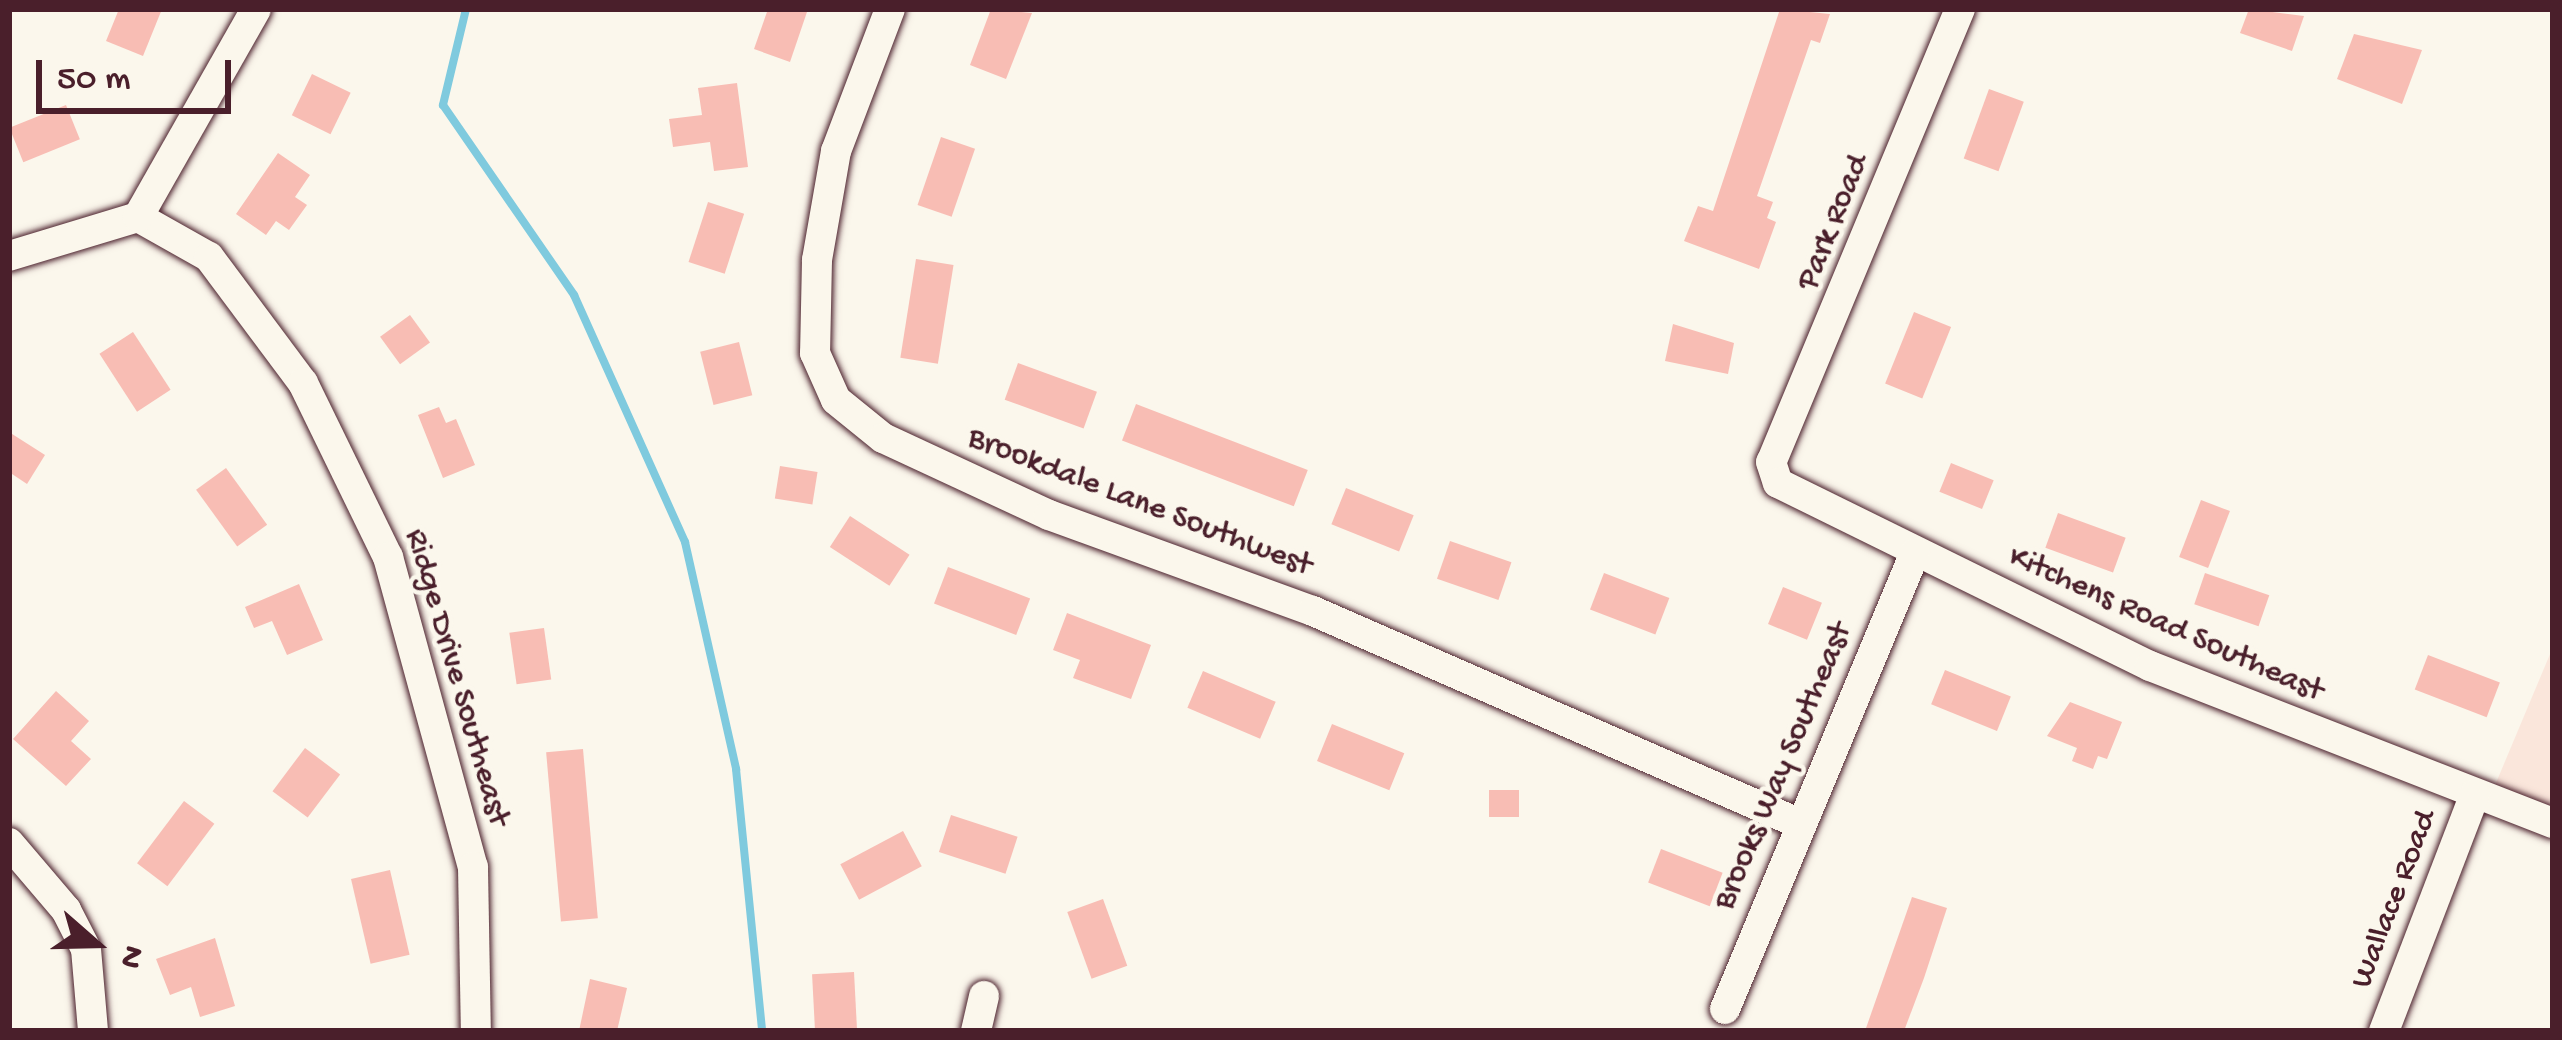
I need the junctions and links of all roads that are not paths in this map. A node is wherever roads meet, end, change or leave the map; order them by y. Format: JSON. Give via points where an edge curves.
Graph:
{"nodes":[{"id":1,"x":256,"y":9,"type":"edge"},
{"id":2,"x":890,"y":9,"type":"edge"},
{"id":3,"x":1960,"y":9,"type":"edge"},
{"id":4,"x":138,"y":217,"type":"junction"},
{"id":5,"x":9,"y":256,"type":"edge"},
{"id":6,"x":1772,"y":462,"type":"joint"},
{"id":7,"x":1915,"y":554,"type":"junction"},
{"id":8,"x":2475,"y":794,"type":"junction"},
{"id":9,"x":2553,"y":823,"type":"edge"},
{"id":10,"x":1798,"y":824,"type":"junction"},
{"id":11,"x":9,"y":843,"type":"edge"},
{"id":12,"x":984,"y":996,"type":"dead end"},
{"id":13,"x":1725,"y":1009,"type":"dead end"},
{"id":14,"x":93,"y":1031,"type":"edge"},
{"id":15,"x":476,"y":1031,"type":"edge"},
{"id":16,"x":976,"y":1031,"type":"edge"},
{"id":17,"x":2384,"y":1031,"type":"edge"}],
"edges":[{"from":1,"to":4,"type":"street"},
{"from":2,"to":10,"type":"street","name":"Brookdale Lane Southwest","via":[[836,151],[817,260],[815,353],[836,400],[884,438],[1049,514],[1313,611]]},
{"from":3,"to":6,"type":"street","name":"Park Road"},
{"from":4,"to":5,"type":"street"},
{"from":4,"to":15,"type":"street","name":"Ridge Drive Southeast","via":[[209,256],[303,383],[388,556],[473,867]]},
{"from":6,"to":7,"type":"street","name":"Kitchens Road Southeast","via":[[1778,483]]},
{"from":7,"to":8,"type":"street","name":"Kitchens Road Southeast","via":[[2150,665]]},
{"from":7,"to":10,"type":"street","name":"Brooks Way Southeast"},
{"from":8,"to":9,"type":"street","name":"Kitchens Road Southeast"},
{"from":8,"to":17,"type":"street","name":"Wallace Road"},
{"from":10,"to":13,"type":"street","name":"Brooks Way Southeast"},
{"from":11,"to":14,"type":"street","via":[[66,910],[86,949]]},
{"from":12,"to":16,"type":"street"}]}
